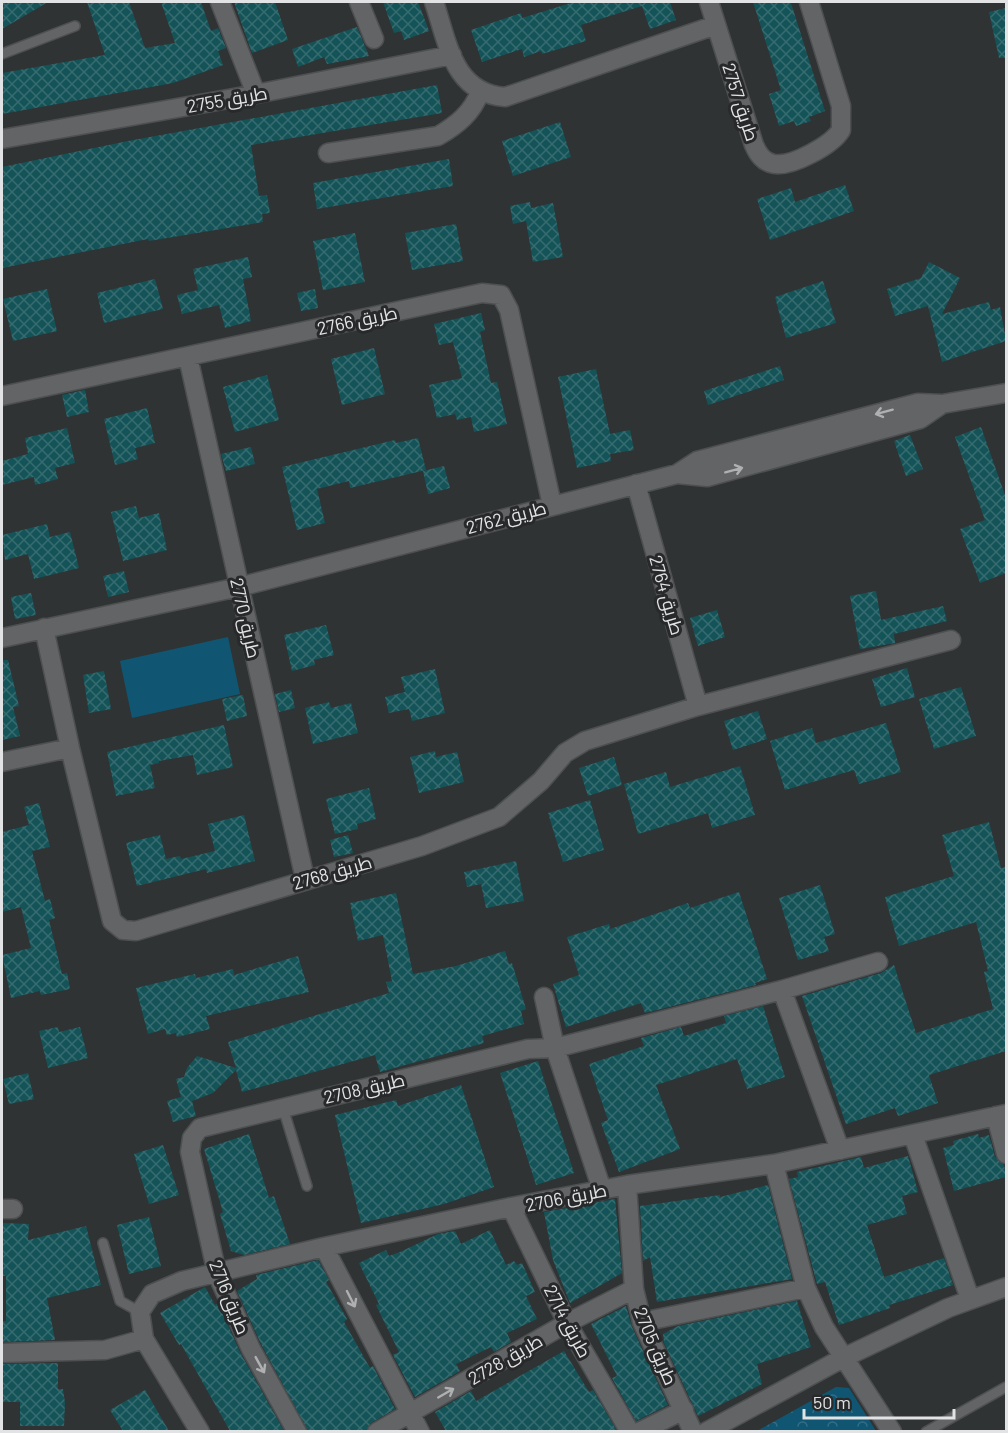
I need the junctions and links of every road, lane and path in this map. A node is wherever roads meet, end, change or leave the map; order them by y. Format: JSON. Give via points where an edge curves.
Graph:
{"nodes":[{"id":1,"x":220,"y":2,"type":"edge"},
{"id":2,"x":359,"y":2,"type":"edge"},
{"id":3,"x":435,"y":2,"type":"edge"},
{"id":4,"x":709,"y":2,"type":"edge"},
{"id":5,"x":809,"y":2,"type":"edge"},
{"id":6,"x":717,"y":25,"type":"junction"},
{"id":7,"x":75,"y":26,"type":"dead end"},
{"id":8,"x":374,"y":39,"type":"dead end"},
{"id":9,"x":2,"y":54,"type":"edge"},
{"id":10,"x":452,"y":55,"type":"junction"},
{"id":11,"x":480,"y":92,"type":"junction"},
{"id":12,"x":256,"y":94,"type":"junction"},
{"id":13,"x":2,"y":139,"type":"edge"},
{"id":14,"x":328,"y":153,"type":"dead end"},
{"id":15,"x":188,"y":357,"type":"junction"},
{"id":16,"x":1006,"y":393,"type":"edge"},
{"id":17,"x":2,"y":396,"type":"edge"},
{"id":18,"x":636,"y":484,"type":"junction"},
{"id":19,"x":552,"y":505,"type":"junction"},
{"id":20,"x":238,"y":587,"type":"junction"},
{"id":21,"x":44,"y":628,"type":"junction"},
{"id":22,"x":2,"y":638,"type":"edge"},
{"id":23,"x":951,"y":640,"type":"dead end"},
{"id":24,"x":698,"y":706,"type":"junction"},
{"id":25,"x":70,"y":748,"type":"junction"},
{"id":26,"x":2,"y":762,"type":"edge"},
{"id":27,"x":305,"y":879,"type":"junction"},
{"id":28,"x":878,"y":962,"type":"dead end"},
{"id":29,"x":782,"y":990,"type":"junction"},
{"id":30,"x":544,"y":997,"type":"dead end"},
{"id":31,"x":555,"y":1048,"type":"junction"},
{"id":32,"x":283,"y":1108,"type":"junction"},
{"id":33,"x":1001,"y":1115,"type":"edge"},
{"id":34,"x":913,"y":1135,"type":"junction"},
{"id":35,"x":840,"y":1150,"type":"junction"},
{"id":36,"x":190,"y":1152,"type":"joint"},
{"id":37,"x":1006,"y":1154,"type":"edge"},
{"id":38,"x":774,"y":1164,"type":"junction"},
{"id":39,"x":627,"y":1185,"type":"junction"},
{"id":40,"x":307,"y":1186,"type":"dead end"},
{"id":41,"x":602,"y":1190,"type":"junction"},
{"id":42,"x":512,"y":1207,"type":"junction"},
{"id":43,"x":103,"y":1243,"type":"dead end"},
{"id":44,"x":324,"y":1247,"type":"junction"},
{"id":45,"x":217,"y":1274,"type":"junction"},
{"id":46,"x":1006,"y":1287,"type":"edge"},
{"id":47,"x":806,"y":1288,"type":"junction"},
{"id":48,"x":634,"y":1289,"type":"junction"},
{"id":49,"x":970,"y":1299,"type":"junction"},
{"id":50,"x":140,"y":1312,"type":"junction"},
{"id":51,"x":642,"y":1322,"type":"junction"},
{"id":52,"x":567,"y":1323,"type":"junction"},
{"id":53,"x":144,"y":1339,"type":"junction"},
{"id":54,"x":2,"y":1353,"type":"edge"},
{"id":55,"x":843,"y":1358,"type":"junction"},
{"id":56,"x":1006,"y":1387,"type":"edge"},
{"id":57,"x":684,"y":1410,"type":"junction"},
{"id":58,"x":410,"y":1414,"type":"junction"},
{"id":59,"x":200,"y":1431,"type":"edge"},
{"id":60,"x":297,"y":1431,"type":"edge"},
{"id":61,"x":376,"y":1431,"type":"edge"},
{"id":62,"x":420,"y":1431,"type":"edge"},
{"id":63,"x":630,"y":1431,"type":"edge"},
{"id":64,"x":639,"y":1431,"type":"edge"},
{"id":65,"x":693,"y":1431,"type":"edge"},
{"id":66,"x":706,"y":1431,"type":"edge"},
{"id":67,"x":892,"y":1431,"type":"edge"},
{"id":68,"x":926,"y":1431,"type":"edge"}],
"edges":[{"from":1,"to":12,"type":"street"},
{"from":2,"to":8,"type":"street"},
{"from":3,"to":10,"type":"street"},
{"from":4,"to":6,"type":"street","name":"طريق 2757"},
{"from":5,"to":6,"type":"street","name":"طريق 2757","via":[[841,106],[841,130],[828,145],[785,163],[766,162],[759,155]]},
{"from":6,"to":11,"type":"street","via":[[518,94],[505,97]]},
{"from":7,"to":9,"type":"lane"},
{"from":10,"to":11,"type":"street","via":[[462,76]]},
{"from":10,"to":12,"type":"street","name":"طريق 2755"},
{"from":11,"to":14,"type":"street","via":[[463,118],[438,136]]},
{"from":12,"to":13,"type":"street","name":"طريق 2755"},
{"from":15,"to":17,"type":"street","name":"طريق 2766"},
{"from":15,"to":19,"type":"street","name":"طريق 2766","via":[[482,293],[501,295],[509,310]]},
{"from":15,"to":20,"type":"street","name":"طريق 2770"},
{"from":16,"to":18,"type":"street","name":"طريق 2762","via":[[942,404],[918,403],[698,461],[677,474]]},
{"from":18,"to":19,"type":"street","name":"طريق 2762"},
{"from":18,"to":24,"type":"street","name":"طريق 2764"},
{"from":19,"to":20,"type":"street","name":"طريق 2762"},
{"from":20,"to":21,"type":"street","name":"طريق 2762"},
{"from":20,"to":27,"type":"street","name":"طريق 2770"},
{"from":21,"to":22,"type":"street","name":"طريق 2762"},
{"from":21,"to":25,"type":"street","name":"طريق 2768"},
{"from":23,"to":24,"type":"street","name":"طريق 2768"},
{"from":24,"to":27,"type":"street","name":"طريق 2768","via":[[585,741],[565,753],[541,781],[499,817],[422,846]]},
{"from":25,"to":26,"type":"street"},
{"from":25,"to":27,"type":"street","name":"طريق 2768","via":[[112,921],[123,930],[136,931]]},
{"from":28,"to":29,"type":"street","name":"طريق 2708"},
{"from":29,"to":31,"type":"street","name":"طريق 2708"},
{"from":29,"to":35,"type":"street"},
{"from":30,"to":31,"type":"street"},
{"from":31,"to":32,"type":"street","name":"طريق 2708","via":[[528,1049]]},
{"from":31,"to":41,"type":"street"},
{"from":32,"to":36,"type":"street","name":"طريق 2708","via":[[200,1128],[192,1138]]},
{"from":32,"to":40,"type":"lane"},
{"from":33,"to":34,"type":"street","name":"طريق 2706"},
{"from":33,"to":37,"type":"street"},
{"from":34,"to":35,"type":"street","name":"طريق 2706"},
{"from":34,"to":49,"type":"street"},
{"from":35,"to":38,"type":"street","name":"طريق 2706"},
{"from":36,"to":45,"type":"street","name":"طريق 2716"},
{"from":38,"to":39,"type":"street","name":"طريق 2706"},
{"from":38,"to":47,"type":"street"},
{"from":39,"to":41,"type":"street","name":"طريق 2706"},
{"from":39,"to":48,"type":"street","name":"طريق 2705"},
{"from":41,"to":42,"type":"street","name":"طريق 2706"},
{"from":42,"to":44,"type":"street","name":"طريق 2706"},
{"from":42,"to":52,"type":"street","name":"طريق 2714"},
{"from":43,"to":50,"type":"lane","via":[[120,1301]]},
{"from":44,"to":45,"type":"street","name":"طريق 2706"},
{"from":44,"to":58,"type":"street","one_way":true},
{"from":45,"to":50,"type":"street","name":"طريق 2706","via":[[182,1281],[152,1294]]},
{"from":45,"to":60,"type":"street","name":"طريق 2716","one_way":true,"via":[[251,1349]]},
{"from":46,"to":49,"type":"street"},
{"from":47,"to":51,"type":"street"},
{"from":47,"to":55,"type":"street"},
{"from":48,"to":51,"type":"street","name":"طريق 2705"},
{"from":48,"to":52,"type":"street","name":"طريق 2728"},
{"from":49,"to":55,"type":"street"},
{"from":50,"to":53,"type":"street"},
{"from":51,"to":57,"type":"street","name":"طريق 2705"},
{"from":58,"to":52,"type":"street","name":"طريق 2728","one_way":true},
{"from":52,"to":63,"type":"street","name":"طريق 2714"},
{"from":53,"to":54,"type":"street","via":[[105,1350]]},
{"from":53,"to":59,"type":"street"},
{"from":55,"to":66,"type":"street"},
{"from":55,"to":67,"type":"street"},
{"from":56,"to":68,"type":"lane"},
{"from":57,"to":64,"type":"street"},
{"from":57,"to":65,"type":"street","name":"طريق 2705"},
{"from":58,"to":61,"type":"street","name":"طريق 2728"},
{"from":58,"to":62,"type":"street"}]}
